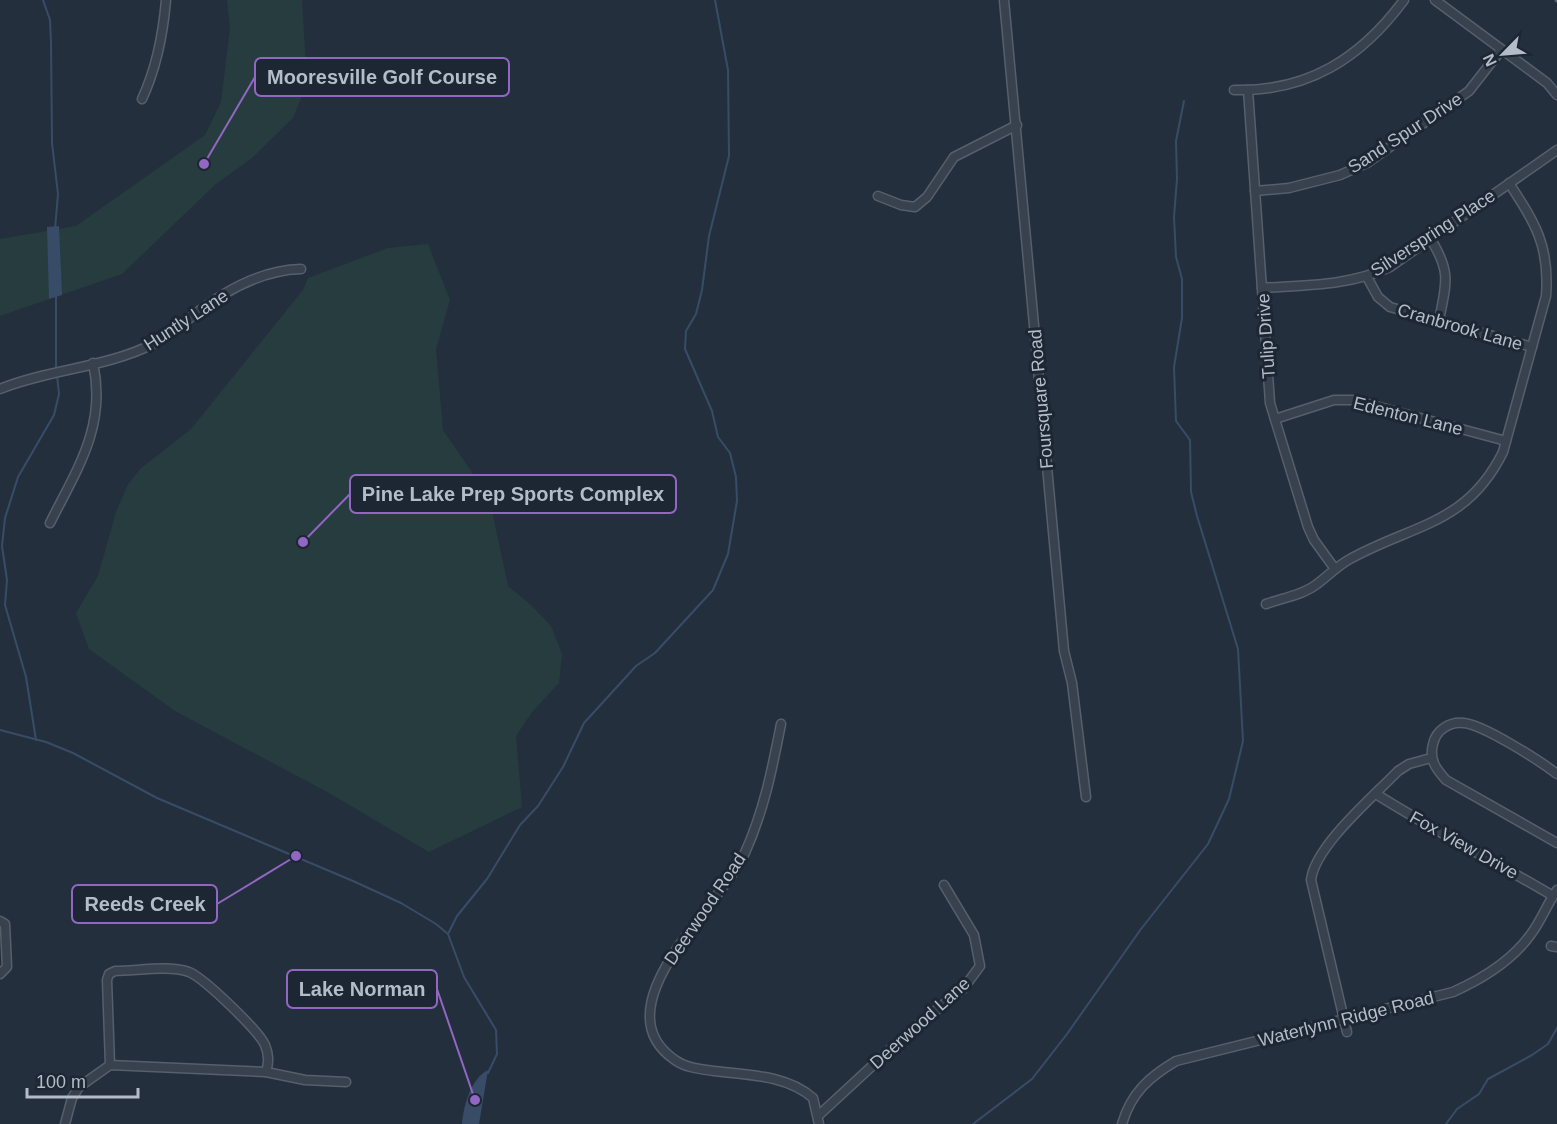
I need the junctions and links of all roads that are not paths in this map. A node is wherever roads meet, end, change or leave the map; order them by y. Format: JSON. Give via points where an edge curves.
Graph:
{"nodes":[{"id":1,"x":166,"y":0,"type":"edge"},
{"id":2,"x":1004,"y":0,"type":"edge"},
{"id":3,"x":1404,"y":0,"type":"edge"},
{"id":4,"x":1435,"y":0,"type":"edge"},
{"id":5,"x":1501,"y":50,"type":"junction"},
{"id":6,"x":1234,"y":90,"type":"dead end"},
{"id":7,"x":1248,"y":90,"type":"junction"},
{"id":8,"x":1557,"y":95,"type":"edge"},
{"id":9,"x":142,"y":99,"type":"dead end"},
{"id":10,"x":1017,"y":125,"type":"junction"},
{"id":11,"x":1557,"y":150,"type":"edge"},
{"id":12,"x":1509,"y":183,"type":"junction"},
{"id":13,"x":1255,"y":191,"type":"junction"},
{"id":14,"x":878,"y":196,"type":"dead end"},
{"id":15,"x":1430,"y":238,"type":"junction"},
{"id":16,"x":301,"y":269,"type":"dead end"},
{"id":17,"x":1367,"y":277,"type":"junction"},
{"id":18,"x":1262,"y":288,"type":"junction"},
{"id":19,"x":1439,"y":321,"type":"junction"},
{"id":20,"x":1532,"y":347,"type":"junction"},
{"id":21,"x":93,"y":363,"type":"junction"},
{"id":22,"x":0,"y":389,"type":"edge"},
{"id":23,"x":1275,"y":419,"type":"junction"},
{"id":24,"x":1506,"y":441,"type":"junction"},
{"id":25,"x":50,"y":523,"type":"dead end"},
{"id":26,"x":1335,"y":569,"type":"junction"},
{"id":27,"x":1266,"y":604,"type":"dead end"},
{"id":28,"x":781,"y":724,"type":"dead end"},
{"id":29,"x":1431,"y":758,"type":"junction"},
{"id":30,"x":1557,"y":774,"type":"edge"},
{"id":31,"x":1376,"y":794,"type":"junction"},
{"id":32,"x":1086,"y":797,"type":"dead end"},
{"id":33,"x":1557,"y":843,"type":"edge"},
{"id":34,"x":944,"y":885,"type":"dead end"},
{"id":35,"x":1555,"y":893,"type":"edge"},
{"id":36,"x":0,"y":921,"type":"edge"},
{"id":37,"x":0,"y":974,"type":"edge"},
{"id":38,"x":1345,"y":1019,"type":"junction"},
{"id":39,"x":1347,"y":1032,"type":"dead end"},
{"id":40,"x":110,"y":1065,"type":"junction"},
{"id":41,"x":266,"y":1072,"type":"junction"},
{"id":42,"x":346,"y":1082,"type":"dead end"},
{"id":43,"x":819,"y":1120,"type":"edge"},
{"id":44,"x":65,"y":1124,"type":"edge"},
{"id":45,"x":1122,"y":1124,"type":"edge"}],
"edges":[{"from":1,"to":9,"type":"street","via":[[163,34]]},
{"from":2,"to":10,"type":"street","name":"Foursquare Road"},
{"from":3,"to":7,"type":"street","via":[[1379,33],[1323,74],[1286,86]]},
{"from":4,"to":5,"type":"street"},
{"from":5,"to":8,"type":"street","via":[[1547,83]]},
{"from":5,"to":13,"type":"street","name":"Sand Spur Drive","via":[[1468,91],[1366,163],[1340,175],[1289,188]]},
{"from":6,"to":7,"type":"street"},
{"from":7,"to":13,"type":"street","name":"Tulip Drive"},
{"from":10,"to":14,"type":"street","via":[[954,157],[927,197],[915,207]]},
{"from":10,"to":32,"type":"street","name":"Foursquare Road","via":[[1064,651],[1072,683]]},
{"from":11,"to":12,"type":"street","name":"Silverspring Place"},
{"from":12,"to":15,"type":"street","name":"Silverspring Place"},
{"from":12,"to":20,"type":"street","via":[[1542,238],[1548,273]]},
{"from":13,"to":18,"type":"street","name":"Tulip Drive"},
{"from":15,"to":17,"type":"street","name":"Silverspring Place","via":[[1390,267]]},
{"from":15,"to":19,"type":"street","via":[[1446,268]]},
{"from":16,"to":21,"type":"street","name":"Huntly Lane","via":[[278,271],[249,282],[218,297],[156,343]]},
{"from":17,"to":18,"type":"street","name":"Silverspring Place"},
{"from":17,"to":19,"type":"street","name":"Cranbrook Lane","via":[[1378,297],[1390,307]]},
{"from":18,"to":23,"type":"street","name":"Tulip Drive","via":[[1270,403]]},
{"from":19,"to":20,"type":"street","name":"Cranbrook Lane"},
{"from":20,"to":24,"type":"street"},
{"from":21,"to":22,"type":"street","name":"Huntly Lane"},
{"from":21,"to":25,"type":"street","via":[[98,408],[94,429]]},
{"from":23,"to":24,"type":"street","name":"Edenton Lane","via":[[1334,400],[1353,400]]},
{"from":23,"to":26,"type":"street","name":"Tulip Drive","via":[[1308,527]]},
{"from":24,"to":26,"type":"street","via":[[1488,478],[1452,513]]},
{"from":26,"to":27,"type":"street","via":[[1307,590]]},
{"from":28,"to":43,"type":"street","name":"Deerwood Road","via":[[765,803],[742,857],[671,956],[651,996],[650,1019],[658,1044],[675,1061],[694,1068],[791,1083],[813,1098]]},
{"from":29,"to":30,"type":"street","via":[[1434,737],[1462,722],[1473,724]]},
{"from":29,"to":31,"type":"street","via":[[1408,764]]},
{"from":29,"to":33,"type":"street","via":[[1446,780]]},
{"from":31,"to":35,"type":"street","name":"Fox View Drive","via":[[1424,824]]},
{"from":31,"to":38,"type":"street","via":[[1325,848],[1311,880]]},
{"from":34,"to":43,"type":"street","name":"Deerwood Lane","via":[[974,934],[980,966],[963,989],[910,1031]]},
{"from":35,"to":38,"type":"street","name":"Waterlynn Ridge Road","via":[[1532,934],[1515,953],[1476,981],[1453,992]]},
{"from":36,"to":37,"type":"street","via":[[5,924],[8,938],[8,967]]},
{"from":38,"to":39,"type":"street"},
{"from":38,"to":45,"type":"street","name":"Waterlynn Ridge Road","via":[[1176,1060],[1138,1089]]},
{"from":40,"to":41,"type":"street"},
{"from":40,"to":41,"type":"street","via":[[110,974],[176,969],[200,978],[255,1030],[267,1053]]},
{"from":40,"to":44,"type":"street","via":[[79,1087]]},
{"from":41,"to":42,"type":"street","via":[[305,1080]]}]}
